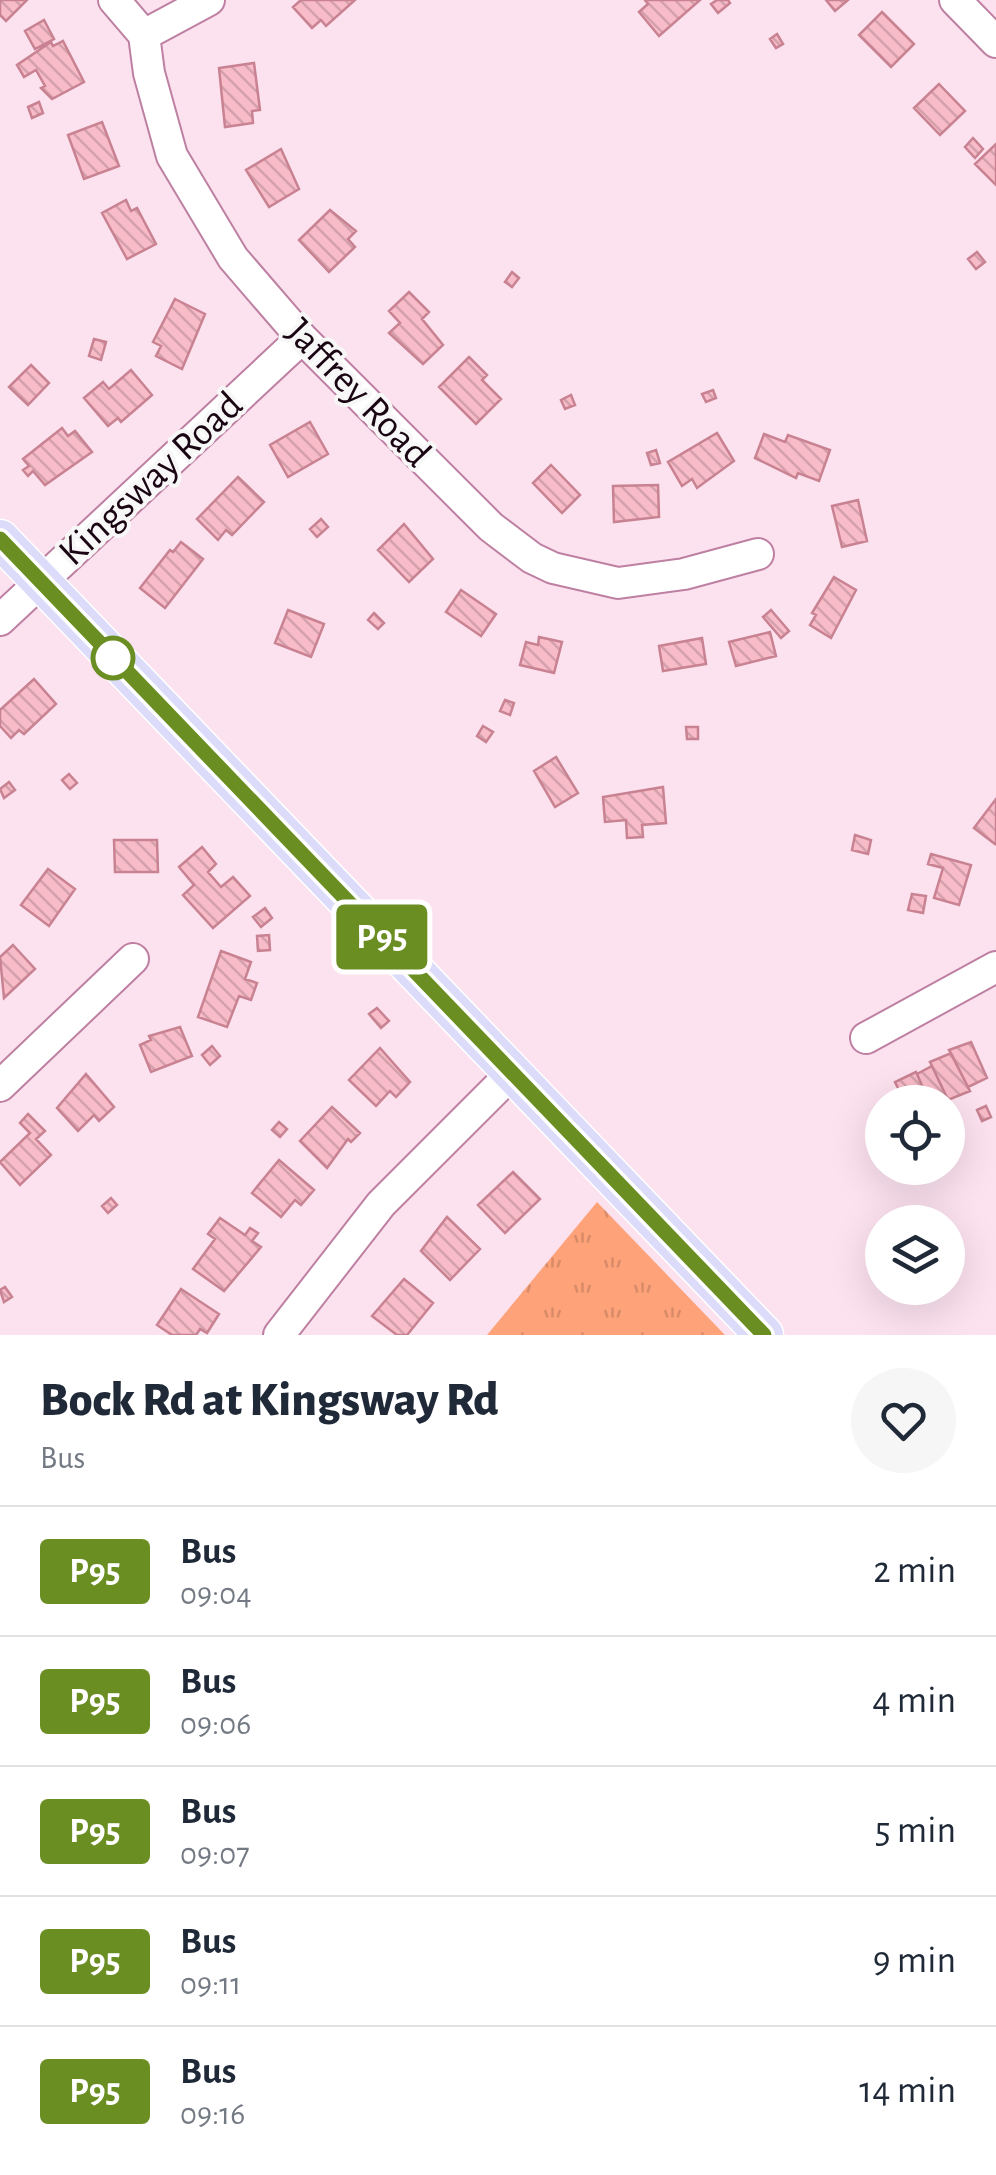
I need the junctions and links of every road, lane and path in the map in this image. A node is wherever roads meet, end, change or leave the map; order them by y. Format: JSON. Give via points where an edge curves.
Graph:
{"nodes":[{"id":1,"x":114,"y":0,"type":"edge"},
{"id":2,"x":209,"y":0,"type":"edge"},
{"id":3,"x":955,"y":0,"type":"edge"},
{"id":4,"x":144,"y":35,"type":"junction"},
{"id":5,"x":996,"y":42,"type":"edge"},
{"id":6,"x":302,"y":338,"type":"junction"},
{"id":7,"x":0,"y":539,"type":"edge"},
{"id":8,"x":758,"y":554,"type":"dead end"},
{"id":9,"x":41,"y":582,"type":"junction"},
{"id":10,"x":0,"y":620,"type":"edge"},
{"id":11,"x":133,"y":959,"type":"dead end"},
{"id":12,"x":996,"y":967,"type":"edge"},
{"id":13,"x":866,"y":1038,"type":"dead end"},
{"id":14,"x":512,"y":1073,"type":"junction"},
{"id":15,"x":0,"y":1086,"type":"edge"},
{"id":16,"x":279,"y":1335,"type":"edge"},
{"id":17,"x":764,"y":1335,"type":"edge"}],
"edges":[{"from":1,"to":4,"type":"street","name":"Jaffrey Road"},
{"from":2,"to":4,"type":"street"},
{"from":3,"to":5,"type":"street"},
{"from":4,"to":6,"type":"street","name":"Jaffrey Road","via":[[162,126],[185,183],[233,258]]},
{"from":6,"to":8,"type":"street","name":"Jaffrey Road","via":[[468,506],[532,558],[587,579],[634,583]]},
{"from":6,"to":9,"type":"street","name":"Kingsway Road"},
{"from":7,"to":9,"type":"main road"},
{"from":9,"to":10,"type":"street","name":"Kingsway Road"},
{"from":9,"to":14,"type":"main road"},
{"from":11,"to":15,"type":"street"},
{"from":12,"to":13,"type":"street"},
{"from":14,"to":16,"type":"street","via":[[381,1204]]},
{"from":14,"to":17,"type":"main road"}]}
